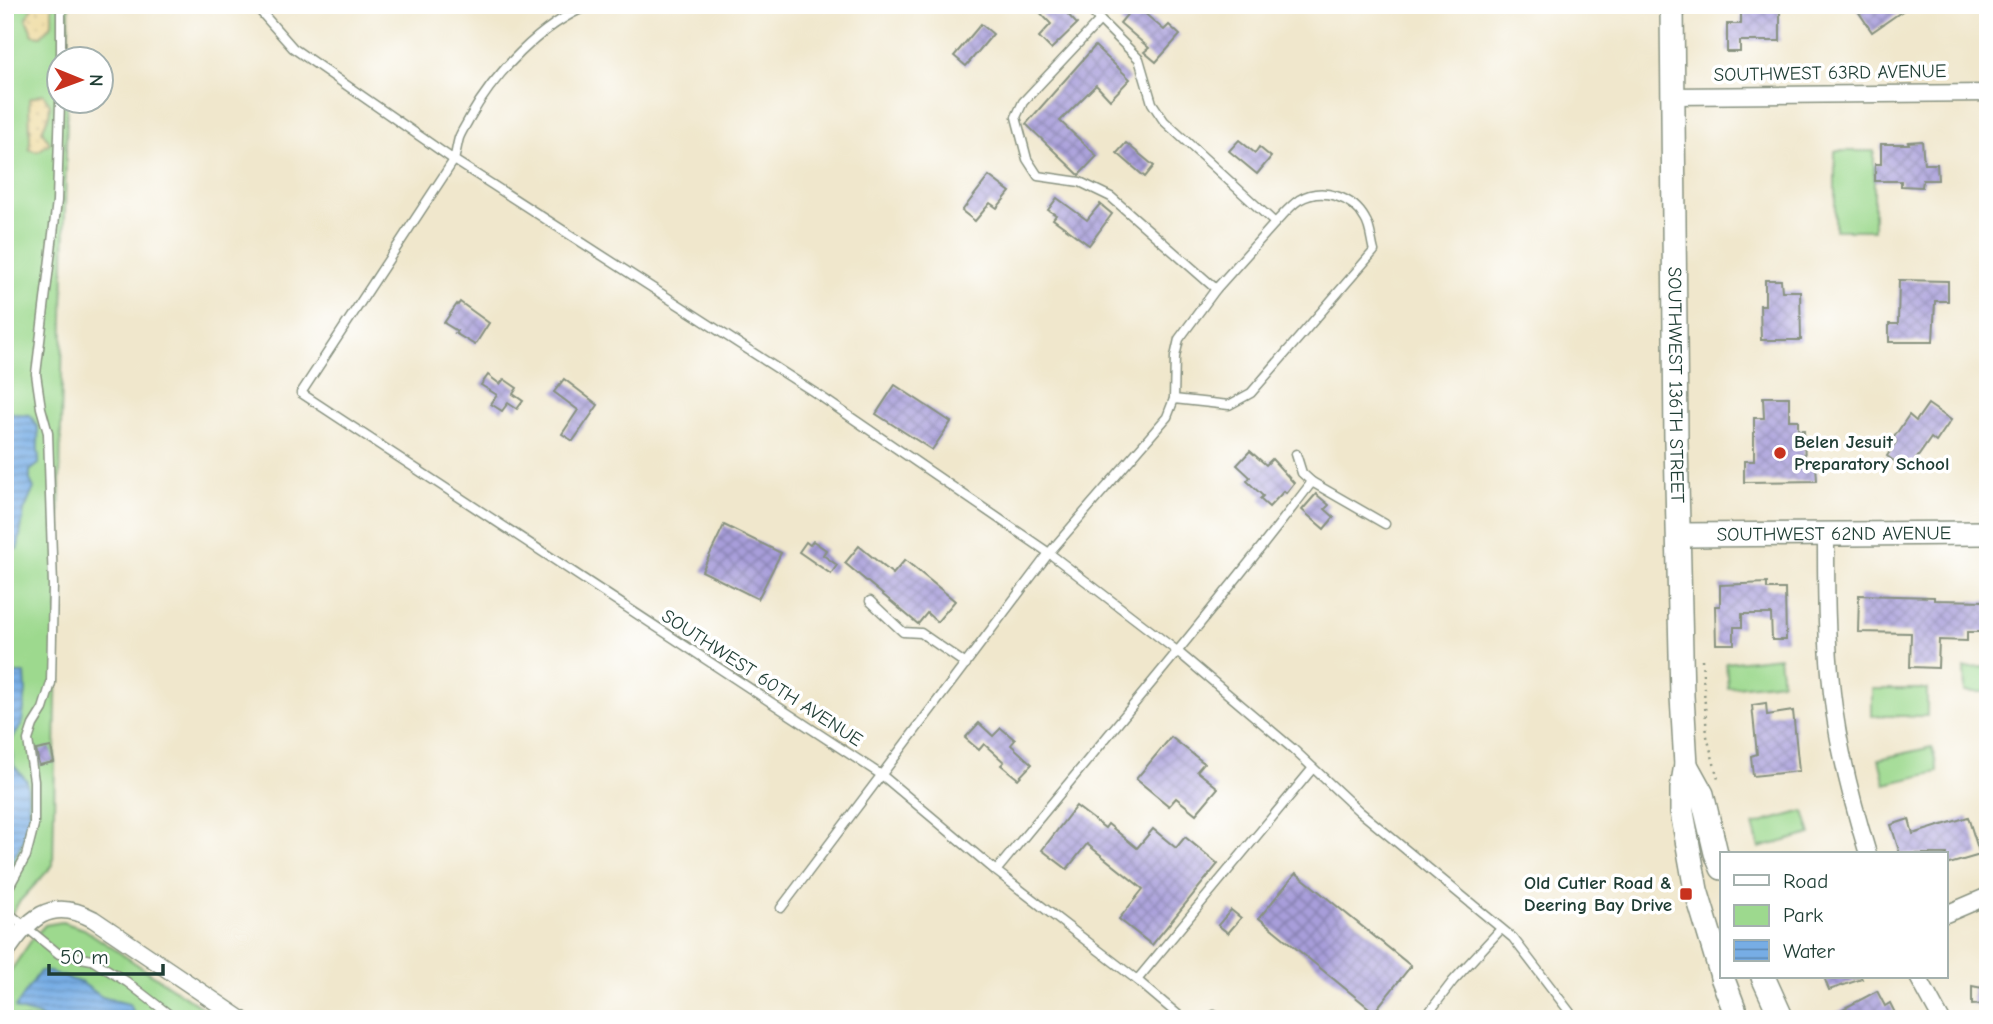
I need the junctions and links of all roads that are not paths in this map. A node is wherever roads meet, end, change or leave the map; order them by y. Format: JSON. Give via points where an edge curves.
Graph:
{"nodes":[{"id":1,"x":61,"y":5,"type":"edge"},
{"id":2,"x":255,"y":5,"type":"edge"},
{"id":3,"x":590,"y":5,"type":"edge"},
{"id":4,"x":1085,"y":5,"type":"edge"},
{"id":5,"x":1672,"y":5,"type":"edge"},
{"id":6,"x":1100,"y":20,"type":"junction"},
{"id":7,"x":61,"y":46,"type":"edge"},
{"id":8,"x":1988,"y":93,"type":"edge"},
{"id":9,"x":1673,"y":96,"type":"junction"},
{"id":10,"x":60,"y":116,"type":"edge"},
{"id":11,"x":454,"y":160,"type":"junction"},
{"id":12,"x":1275,"y":223,"type":"junction"},
{"id":13,"x":1216,"y":289,"type":"junction"},
{"id":14,"x":1174,"y":399,"type":"junction"},
{"id":15,"x":1296,"y":454,"type":"dead end"},
{"id":16,"x":1312,"y":482,"type":"junction"},
{"id":17,"x":1385,"y":524,"type":"dead end"},
{"id":18,"x":1826,"y":533,"type":"junction"},
{"id":19,"x":1988,"y":533,"type":"edge"},
{"id":20,"x":1680,"y":535,"type":"junction"},
{"id":21,"x":1049,"y":553,"type":"junction"},
{"id":22,"x":870,"y":601,"type":"dead end"},
{"id":23,"x":1177,"y":651,"type":"junction"},
{"id":24,"x":966,"y":664,"type":"junction"},
{"id":25,"x":1686,"y":765,"type":"junction"},
{"id":26,"x":1313,"y":768,"type":"junction"},
{"id":27,"x":883,"y":776,"type":"junction"},
{"id":28,"x":1867,"y":852,"type":"edge"},
{"id":29,"x":1719,"y":860,"type":"edge"},
{"id":30,"x":996,"y":871,"type":"junction"},
{"id":31,"x":5,"y":894,"type":"edge"},
{"id":32,"x":1988,"y":896,"type":"edge"},
{"id":33,"x":782,"y":908,"type":"dead end"},
{"id":34,"x":5,"y":910,"type":"edge"},
{"id":35,"x":1948,"y":913,"type":"edge"},
{"id":36,"x":24,"y":927,"type":"junction"},
{"id":37,"x":1501,"y":929,"type":"junction"},
{"id":38,"x":5,"y":954,"type":"edge"},
{"id":39,"x":1720,"y":970,"type":"edge"},
{"id":40,"x":1723,"y":978,"type":"edge"},
{"id":41,"x":1747,"y":978,"type":"edge"},
{"id":42,"x":1763,"y":978,"type":"edge"},
{"id":43,"x":1919,"y":978,"type":"edge"},
{"id":44,"x":1137,"y":980,"type":"junction"},
{"id":45,"x":1737,"y":1018,"type":"edge"},
{"id":46,"x":175,"y":1019,"type":"edge"},
{"id":47,"x":242,"y":1019,"type":"edge"},
{"id":48,"x":1183,"y":1019,"type":"edge"},
{"id":49,"x":1424,"y":1019,"type":"edge"},
{"id":50,"x":1575,"y":1019,"type":"edge"},
{"id":51,"x":1766,"y":1019,"type":"edge"},
{"id":52,"x":1782,"y":1019,"type":"edge"},
{"id":53,"x":1941,"y":1019,"type":"edge"}],
"edges":[{"from":1,"to":7,"type":"lane"},
{"from":2,"to":11,"type":"lane","via":[[293,48]]},
{"from":3,"to":11,"type":"lane","via":[[536,38],[509,66],[478,104],[459,137]]},
{"from":4,"to":6,"type":"lane"},
{"from":5,"to":9,"type":"main road","name":"SOUTHWEST 136TH STREET"},
{"from":6,"to":12,"type":"lane","via":[[1139,59],[1152,103],[1164,121]]},
{"from":6,"to":13,"type":"lane","via":[[1023,102],[1016,117],[1027,159],[1038,176],[1080,182],[1111,197]]},
{"from":8,"to":9,"type":"street","name":"SOUTHWEST 63RD AVENUE"},
{"from":9,"to":20,"type":"main road","name":"SOUTHWEST 136TH STREET"},
{"from":10,"to":31,"type":"lane","via":[[57,201],[36,374],[48,433],[51,683],[28,740],[34,825],[26,856]]},
{"from":11,"to":21,"type":"lane","via":[[809,388]]},
{"from":11,"to":27,"type":"lane","name":"SOUTHWEST 60TH AVENUE","via":[[301,393]]},
{"from":12,"to":13,"type":"lane"},
{"from":12,"to":14,"type":"lane","via":[[1300,200],[1319,194],[1338,196],[1355,205],[1367,221],[1374,251],[1251,393],[1229,405]]},
{"from":13,"to":14,"type":"lane","via":[[1179,339]]},
{"from":14,"to":21,"type":"lane","via":[[1167,417]]},
{"from":15,"to":16,"type":"lane","via":[[1302,473]]},
{"from":16,"to":17,"type":"lane"},
{"from":16,"to":23,"type":"lane"},
{"from":18,"to":19,"type":"main road","name":"SOUTHWEST 62ND AVENUE"},
{"from":18,"to":20,"type":"main road","name":"SOUTHWEST 62ND AVENUE"},
{"from":18,"to":28,"type":"street","via":[[1834,706],[1845,770]]},
{"from":20,"to":25,"type":"main road","name":"SOUTHWEST 136TH STREET"},
{"from":21,"to":23,"type":"lane"},
{"from":21,"to":24,"type":"lane"},
{"from":22,"to":24,"type":"lane","via":[[903,632],[920,633]]},
{"from":23,"to":26,"type":"lane"},
{"from":23,"to":30,"type":"lane"},
{"from":24,"to":27,"type":"lane"},
{"from":25,"to":29,"type":"main road","name":"SOUTHWEST 136TH STREET","via":[[1702,794]]},
{"from":25,"to":39,"type":"main road","name":"SOUTHWEST 136TH STREET","via":[[1682,789],[1685,835]]},
{"from":26,"to":37,"type":"lane"},
{"from":26,"to":44,"type":"lane"},
{"from":27,"to":30,"type":"lane","name":"SOUTHWEST 60TH AVENUE"},
{"from":27,"to":33,"type":"lane"},
{"from":30,"to":44,"type":"lane","name":"SOUTHWEST 60TH AVENUE"},
{"from":32,"to":35,"type":"street"},
{"from":34,"to":36,"type":"lane"},
{"from":36,"to":38,"type":"street"},
{"from":36,"to":46,"type":"lane","via":[[59,954],[104,967]]},
{"from":36,"to":47,"type":"street","via":[[51,911],[85,915]]},
{"from":37,"to":49,"type":"lane"},
{"from":37,"to":50,"type":"lane","via":[[1513,938]]},
{"from":40,"to":45,"type":"main road","name":"SOUTHWEST 136TH STREET"},
{"from":41,"to":51,"type":"main road"},
{"from":42,"to":52,"type":"main road"},
{"from":43,"to":53,"type":"street"},
{"from":44,"to":48,"type":"lane","name":"SOUTHWEST 60TH AVENUE"}]}
